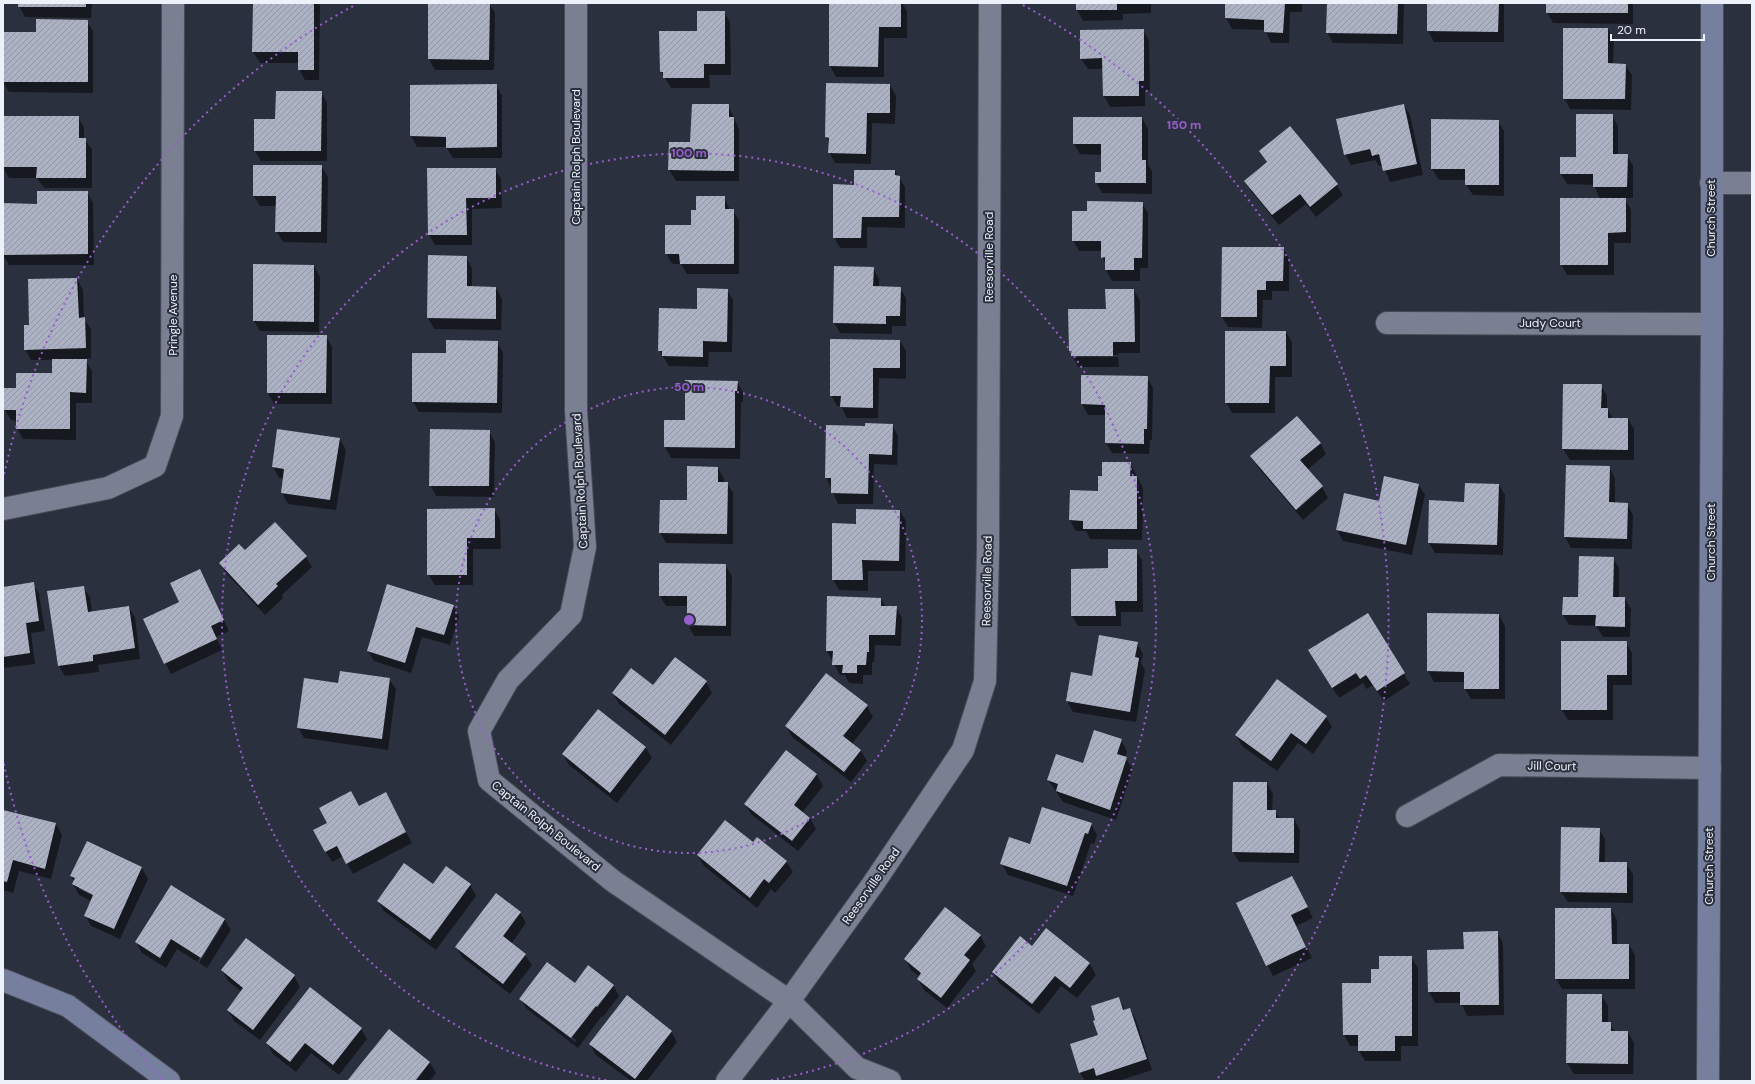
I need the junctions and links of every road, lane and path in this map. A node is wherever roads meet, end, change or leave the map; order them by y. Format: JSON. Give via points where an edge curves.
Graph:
{"nodes":[{"id":1,"x":173,"y":3,"type":"edge"},
{"id":2,"x":576,"y":3,"type":"edge"},
{"id":3,"x":990,"y":3,"type":"edge"},
{"id":4,"x":1712,"y":3,"type":"edge"},
{"id":5,"x":1711,"y":183,"type":"junction"},
{"id":6,"x":1752,"y":183,"type":"edge"},
{"id":7,"x":1387,"y":323,"type":"dead end"},
{"id":8,"x":1712,"y":324,"type":"junction"},
{"id":9,"x":3,"y":509,"type":"edge"},
{"id":10,"x":1710,"y":768,"type":"junction"},
{"id":11,"x":1407,"y":816,"type":"dead end"},
{"id":12,"x":3,"y":980,"type":"edge"},
{"id":13,"x":789,"y":1001,"type":"junction"},
{"id":14,"x":169,"y":1081,"type":"edge"},
{"id":15,"x":727,"y":1081,"type":"edge"},
{"id":16,"x":890,"y":1081,"type":"edge"},
{"id":17,"x":1708,"y":1081,"type":"edge"}],
"edges":[{"from":1,"to":9,"type":"street","name":"Pringle Avenue","via":[[172,416],[155,466],[108,488]]},
{"from":2,"to":13,"type":"street","name":"Captain Rolph Boulevard","via":[[576,411],[585,547],[572,615],[508,680],[479,731],[480,738],[489,780],[613,881]]},
{"from":3,"to":13,"type":"street","name":"Reesorville Road","via":[[985,680],[963,750],[873,884]]},
{"from":4,"to":5,"type":"street","name":"Church Street"},
{"from":5,"to":6,"type":"street"},
{"from":5,"to":8,"type":"street","name":"Church Street"},
{"from":7,"to":8,"type":"street","name":"Judy Court"},
{"from":8,"to":10,"type":"street","name":"Church Street"},
{"from":10,"to":11,"type":"street","name":"Jill Court","via":[[1499,765]]},
{"from":10,"to":17,"type":"street","name":"Church Street"},
{"from":12,"to":14,"type":"street","via":[[68,1006]]},
{"from":13,"to":15,"type":"street","name":"Reesorville Road"},
{"from":13,"to":16,"type":"street","name":"Captain Rolph Boulevard","via":[[857,1068]]}]}
